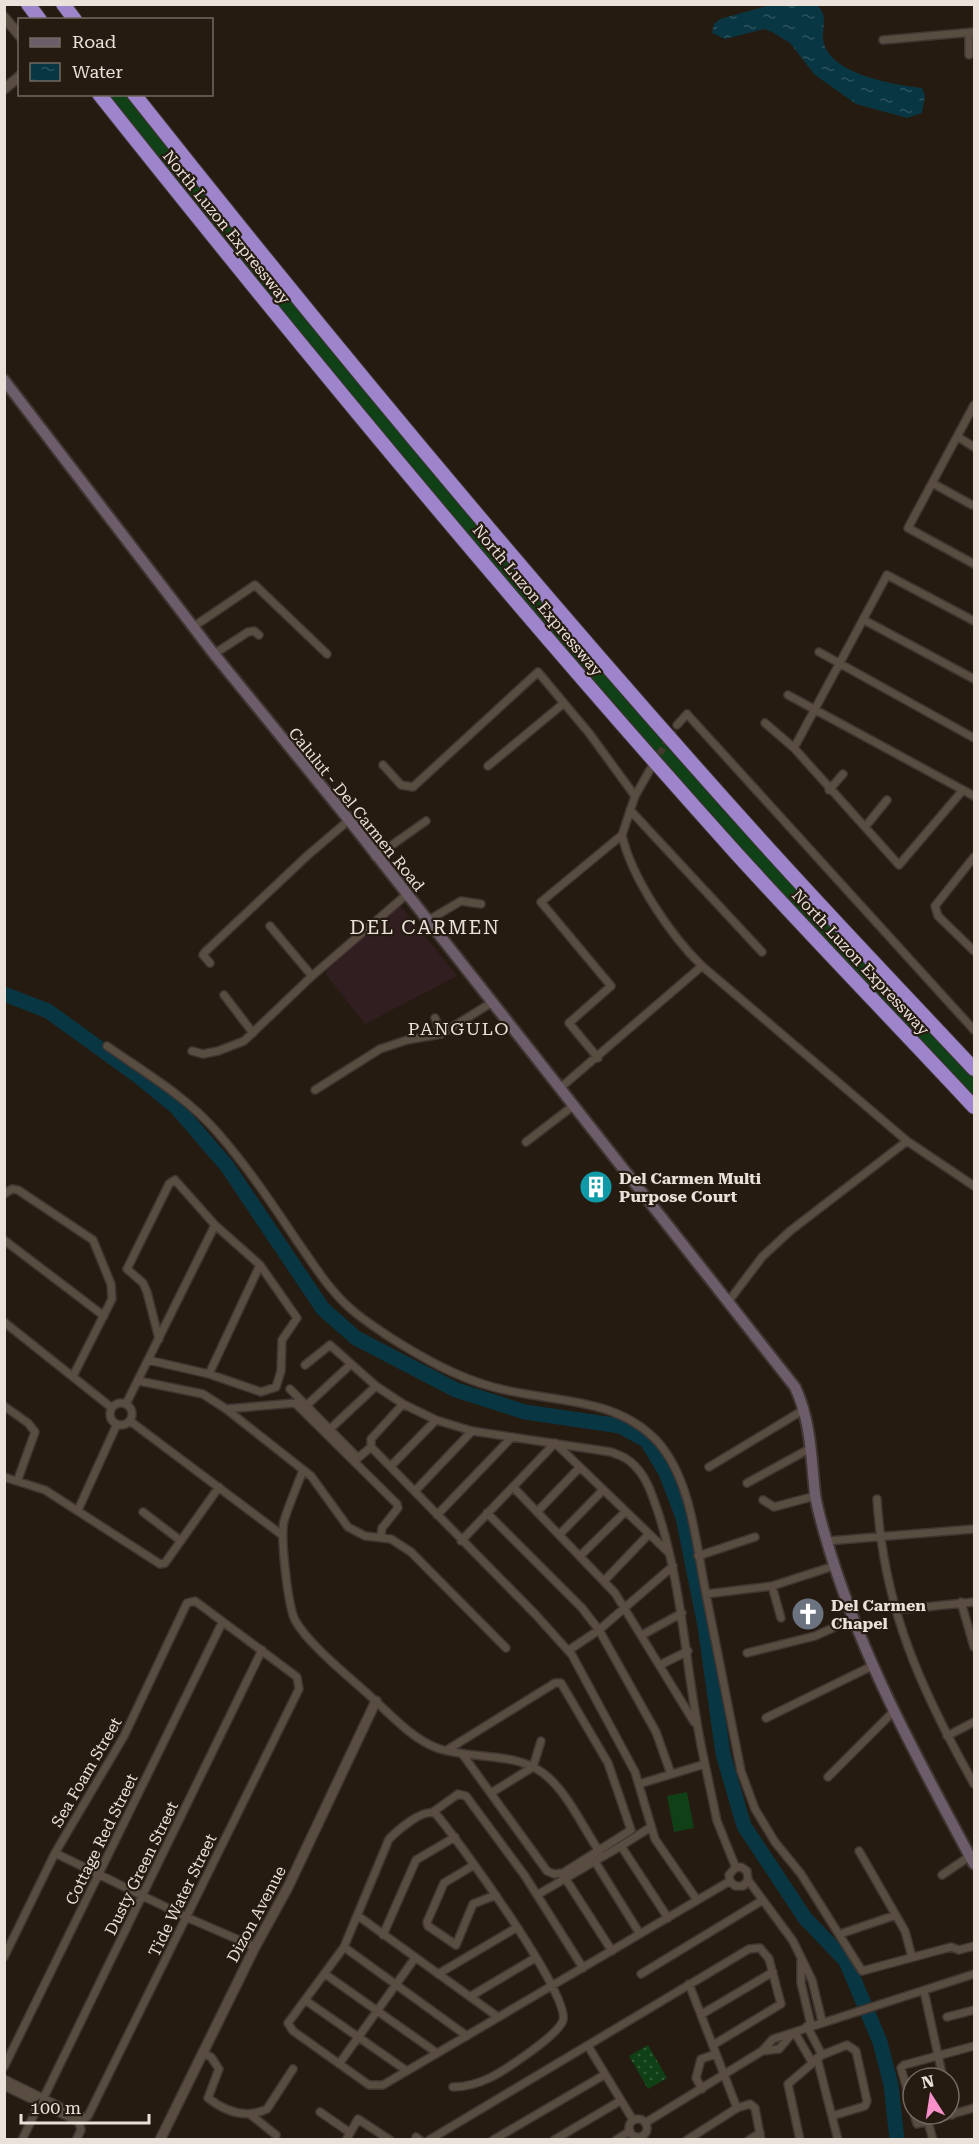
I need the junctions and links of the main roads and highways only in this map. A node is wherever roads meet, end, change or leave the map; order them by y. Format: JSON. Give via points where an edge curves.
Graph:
{"nodes":[{"id":1,"x":28,"y":4,"type":"edge"},
{"id":2,"x":63,"y":4,"type":"edge"},
{"id":3,"x":38,"y":18,"type":"edge"},
{"id":4,"x":74,"y":18,"type":"edge"},
{"id":5,"x":101,"y":96,"type":"edge"},
{"id":6,"x":136,"y":96,"type":"edge"},
{"id":7,"x":4,"y":380,"type":"edge"},
{"id":8,"x":975,"y":1069,"type":"edge"},
{"id":9,"x":975,"y":1107,"type":"edge"},
{"id":10,"x":972,"y":1860,"type":"edge"}],
"edges":[{"from":1,"to":3,"type":"highway"},
{"from":2,"to":4,"type":"highway"},
{"from":5,"to":9,"type":"highway","name":"North Luzon Expressway","via":[[346,399],[612,712],[737,854]]},
{"from":6,"to":8,"type":"highway","name":"North Luzon Expressway","via":[[366,381],[624,685],[759,838]]},
{"from":7,"to":10,"type":"main road","name":"Calulut - Del Carmen Road","via":[[214,654],[788,1378],[805,1409],[815,1496],[853,1619],[893,1712]]}]}
